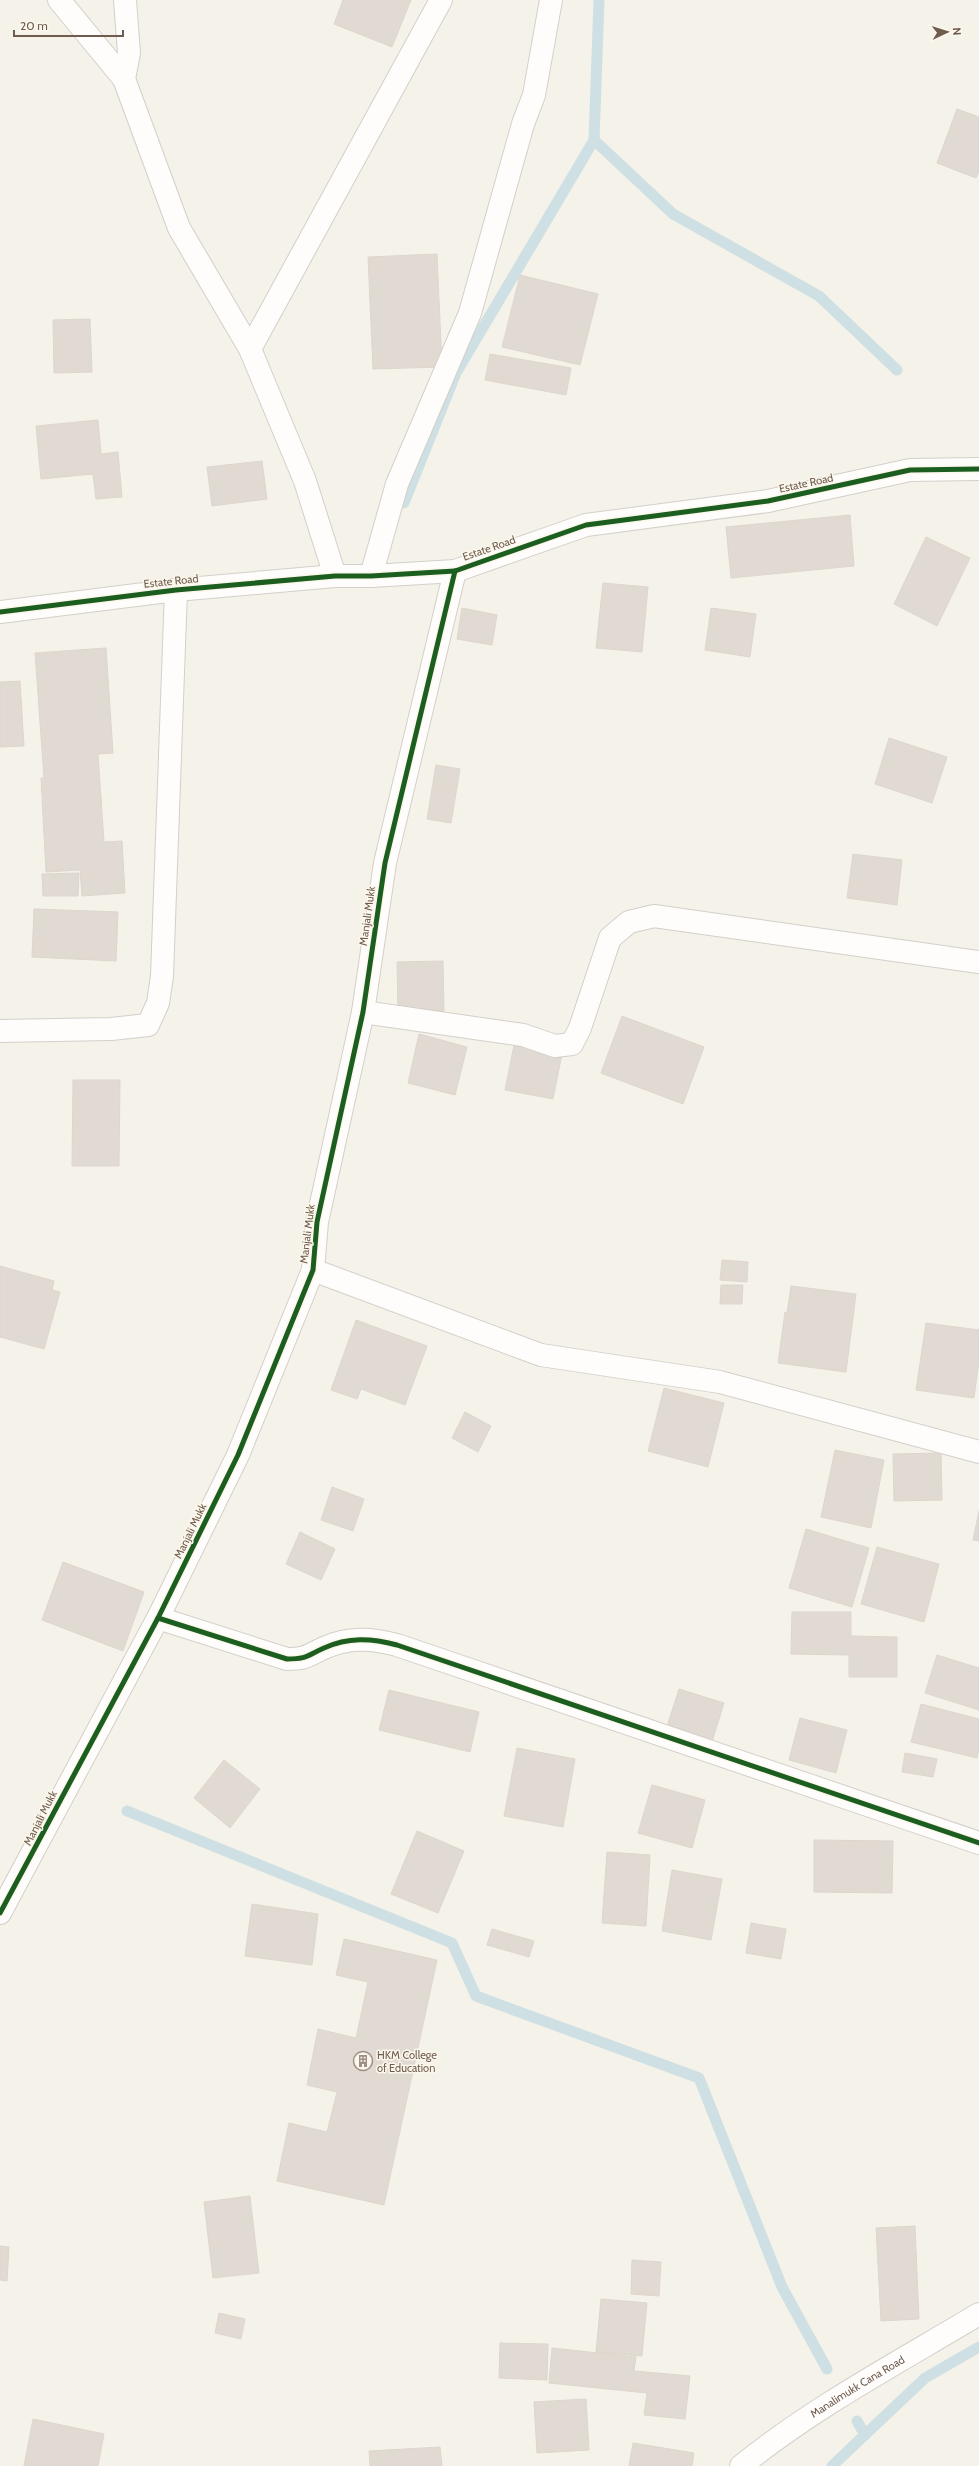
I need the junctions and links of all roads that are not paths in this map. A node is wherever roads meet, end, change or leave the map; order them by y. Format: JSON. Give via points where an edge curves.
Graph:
{"nodes":[{"id":1,"x":59,"y":0,"type":"edge"},
{"id":2,"x":125,"y":0,"type":"edge"},
{"id":3,"x":442,"y":0,"type":"edge"},
{"id":4,"x":551,"y":0,"type":"edge"},
{"id":5,"x":124,"y":79,"type":"junction"},
{"id":6,"x":250,"y":349,"type":"junction"},
{"id":7,"x":979,"y":469,"type":"edge"},
{"id":8,"x":455,"y":571,"type":"junction"},
{"id":9,"x":334,"y":576,"type":"junction"},
{"id":10,"x":371,"y":576,"type":"junction"},
{"id":11,"x":176,"y":590,"type":"junction"},
{"id":12,"x":0,"y":612,"type":"edge"},
{"id":13,"x":979,"y":962,"type":"edge"},
{"id":14,"x":363,"y":1012,"type":"junction"},
{"id":15,"x":0,"y":1031,"type":"edge"},
{"id":16,"x":313,"y":1270,"type":"junction"},
{"id":17,"x":979,"y":1452,"type":"edge"},
{"id":18,"x":158,"y":1618,"type":"junction"},
{"id":19,"x":979,"y":1843,"type":"edge"},
{"id":20,"x":3,"y":1902,"type":"edge"},
{"id":21,"x":979,"y":2314,"type":"edge"},
{"id":22,"x":741,"y":2466,"type":"edge"}],
"edges":[{"from":1,"to":5,"type":"street"},
{"from":2,"to":5,"type":"street","via":[[129,53]]},
{"from":3,"to":6,"type":"street"},
{"from":4,"to":10,"type":"street","via":[[534,95],[523,124],[470,313],[397,484]]},
{"from":5,"to":6,"type":"street","via":[[178,228]]},
{"from":6,"to":9,"type":"street","via":[[306,481]]},
{"from":7,"to":8,"type":"street","name":"Estate Road","via":[[910,470],[768,501],[586,526]]},
{"from":8,"to":10,"type":"street","name":"Estate Road"},
{"from":8,"to":14,"type":"street","name":"Manjali Mukk","via":[[385,864]]},
{"from":9,"to":10,"type":"street","name":"Estate Road"},
{"from":9,"to":11,"type":"street","name":"Estate Road"},
{"from":11,"to":12,"type":"street","name":"Estate Road"},
{"from":11,"to":15,"type":"street","via":[[162,976],[158,1003],[148,1025],[111,1029]]},
{"from":13,"to":14,"type":"street","via":[[654,916],[629,922],[610,938],[580,1028],[572,1044],[555,1046],[523,1036]]},
{"from":14,"to":16,"type":"street","name":"Manjali Mukk","via":[[317,1222]]},
{"from":16,"to":17,"type":"street","via":[[541,1354],[720,1382]]},
{"from":16,"to":18,"type":"street","name":"Manjali Mukk","via":[[238,1455]]},
{"from":18,"to":19,"type":"street","via":[[286,1659],[306,1659],[325,1648],[348,1640],[372,1638]]},
{"from":18,"to":20,"type":"street","name":"Manjali Mukk"},
{"from":21,"to":22,"type":"street","name":"Manalimukk Cana Road","via":[[830,2404],[767,2445]]}]}
